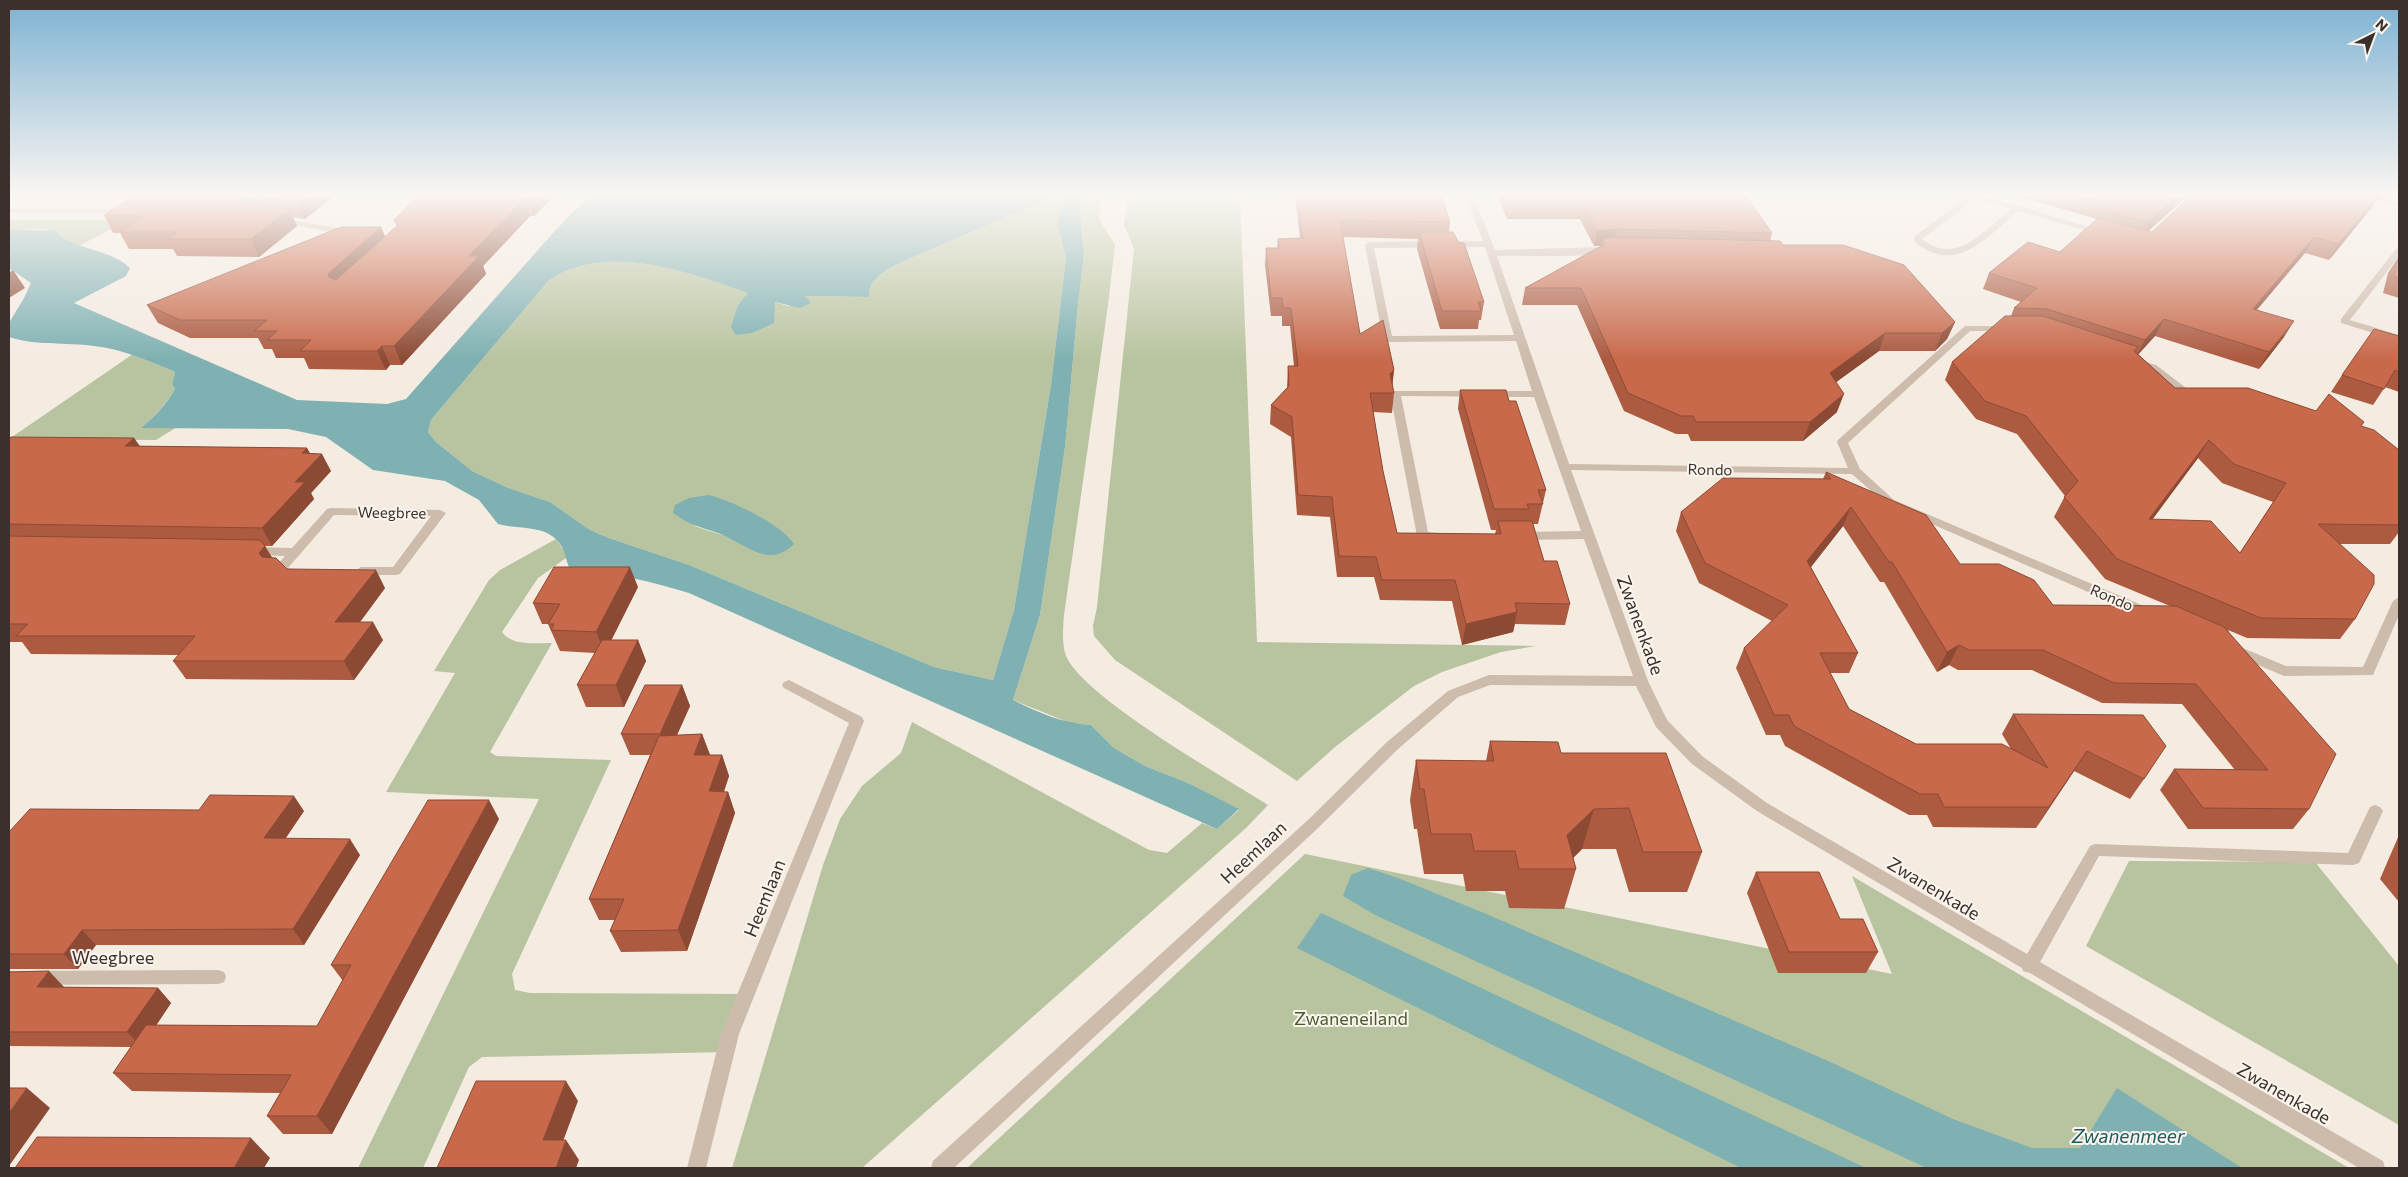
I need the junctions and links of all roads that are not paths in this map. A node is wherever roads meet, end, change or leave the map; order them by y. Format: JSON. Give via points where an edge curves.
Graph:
{"nodes":[{"id":1,"x":1490,"y":249,"type":"edge"},
{"id":2,"x":1370,"y":250,"type":"edge"},
{"id":3,"x":1520,"y":250,"type":"edge"},
{"id":4,"x":1601,"y":250,"type":"edge"},
{"id":5,"x":1937,"y":250,"type":"edge"},
{"id":6,"x":1963,"y":250,"type":"edge"},
{"id":7,"x":2399,"y":251,"type":"edge"},
{"id":8,"x":2016,"y":328,"type":"edge"},
{"id":9,"x":1520,"y":338,"type":"junction"},
{"id":10,"x":2399,"y":338,"type":"edge"},
{"id":11,"x":2125,"y":358,"type":"edge"},
{"id":12,"x":2181,"y":388,"type":"edge"},
{"id":13,"x":1538,"y":394,"type":"junction"},
{"id":14,"x":1565,"y":467,"type":"junction"},
{"id":15,"x":1855,"y":471,"type":"junction"},
{"id":16,"x":1588,"y":535,"type":"junction"},
{"id":17,"x":1452,"y":536,"type":"edge"},
{"id":18,"x":1510,"y":536,"type":"edge"},
{"id":19,"x":236,"y":551,"type":"edge"},
{"id":20,"x":295,"y":552,"type":"junction"},
{"id":21,"x":298,"y":571,"type":"edge"},
{"id":22,"x":347,"y":571,"type":"edge"},
{"id":23,"x":2399,"y":601,"type":"edge"},
{"id":24,"x":2156,"y":616,"type":"edge"},
{"id":25,"x":2220,"y":644,"type":"edge"},
{"id":26,"x":1641,"y":681,"type":"junction"},
{"id":27,"x":789,"y":685,"type":"dead end"},
{"id":28,"x":2375,"y":811,"type":"dead end"},
{"id":29,"x":2028,"y":966,"type":"junction"},
{"id":30,"x":218,"y":977,"type":"dead end"},
{"id":31,"x":9,"y":978,"type":"edge"},
{"id":32,"x":696,"y":1168,"type":"edge"},
{"id":33,"x":940,"y":1168,"type":"edge"},
{"id":34,"x":2376,"y":1168,"type":"edge"}],
"edges":[{"from":1,"to":9,"type":"street","name":"Zwanenkade"},
{"from":2,"to":9,"type":"street","via":[[1388,339]]},
{"from":3,"to":4,"type":"street"},
{"from":5,"to":6,"type":"street"},
{"from":7,"to":10,"type":"street","via":[[2344,321]]},
{"from":8,"to":15,"type":"street","name":"Rondo","via":[[1968,328],[1842,442]]},
{"from":9,"to":13,"type":"street","name":"Zwanenkade"},
{"from":11,"to":12,"type":"street","via":[[2152,367]]},
{"from":13,"to":14,"type":"street","name":"Zwanenkade"},
{"from":13,"to":17,"type":"street","via":[[1395,393],[1423,536]]},
{"from":14,"to":15,"type":"street","name":"Rondo"},
{"from":14,"to":16,"type":"street","name":"Zwanenkade"},
{"from":15,"to":24,"type":"street","name":"Rondo","via":[[1890,502]]},
{"from":16,"to":18,"type":"street"},
{"from":16,"to":26,"type":"street","name":"Zwanenkade"},
{"from":19,"to":20,"type":"street"},
{"from":20,"to":21,"type":"street","name":"Weegbree","via":[[278,571]]},
{"from":20,"to":22,"type":"street","name":"Weegbree","via":[[331,511],[440,513],[396,571]]},
{"from":23,"to":25,"type":"street","via":[[2368,672],[2284,671]]},
{"from":26,"to":29,"type":"street","name":"Zwanenkade","via":[[1661,722],[1697,760],[1762,807]]},
{"from":26,"to":33,"type":"street","name":"Heemlaan","via":[[1489,680],[1453,694],[1392,746],[1277,857]]},
{"from":27,"to":32,"type":"street","name":"Heemlaan","via":[[857,721],[730,1034]]},
{"from":28,"to":29,"type":"street","via":[[2353,859],[2095,850]]},
{"from":29,"to":34,"type":"street","name":"Zwanenkade"},
{"from":30,"to":31,"type":"street","name":"Weegbree"}]}
